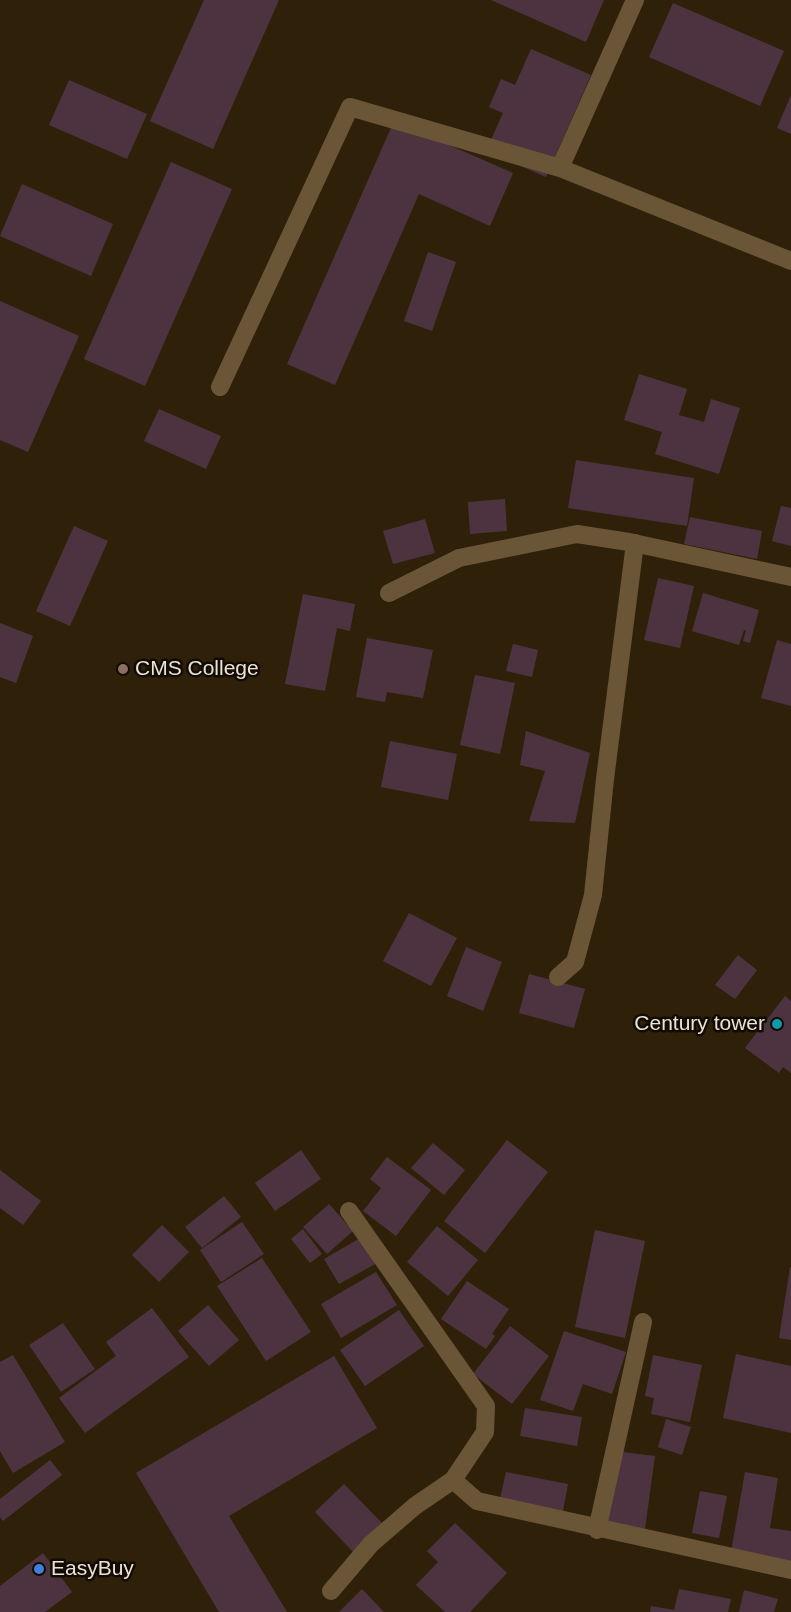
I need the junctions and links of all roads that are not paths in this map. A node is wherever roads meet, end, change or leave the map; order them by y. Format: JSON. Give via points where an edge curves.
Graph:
{"nodes":[{"id":1,"x":635,"y":0,"type":"edge"},
{"id":2,"x":560,"y":168,"type":"junction"},
{"id":3,"x":791,"y":261,"type":"edge"},
{"id":4,"x":220,"y":387,"type":"dead end"},
{"id":5,"x":635,"y":543,"type":"junction"},
{"id":6,"x":791,"y":577,"type":"edge"},
{"id":7,"x":389,"y":593,"type":"dead end"},
{"id":8,"x":558,"y":977,"type":"dead end"},
{"id":9,"x":349,"y":1211,"type":"dead end"},
{"id":10,"x":643,"y":1322,"type":"dead end"},
{"id":11,"x":453,"y":1480,"type":"junction"},
{"id":12,"x":597,"y":1530,"type":"junction"},
{"id":13,"x":791,"y":1570,"type":"edge"},
{"id":14,"x":331,"y":1591,"type":"dead end"}],
"edges":[{"from":1,"to":2,"type":"street"},
{"from":2,"to":3,"type":"street"},
{"from":2,"to":4,"type":"street","via":[[350,107]]},
{"from":5,"to":6,"type":"street"},
{"from":5,"to":7,"type":"street","via":[[577,534],[566,536],[459,558]]},
{"from":5,"to":8,"type":"street","via":[[593,895],[575,962]]},
{"from":9,"to":11,"type":"street","via":[[486,1406],[485,1432]]},
{"from":10,"to":12,"type":"street"},
{"from":11,"to":12,"type":"street","via":[[477,1501]]},
{"from":11,"to":14,"type":"street","via":[[371,1544]]},
{"from":12,"to":13,"type":"street"}]}
